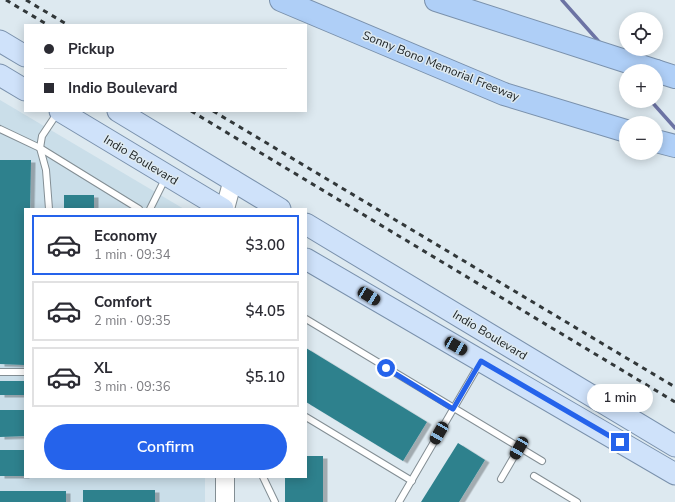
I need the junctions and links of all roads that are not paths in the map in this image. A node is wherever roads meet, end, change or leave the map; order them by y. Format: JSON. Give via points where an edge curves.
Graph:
{"nodes":[{"id":1,"x":282,"y":0,"type":"edge"},
{"id":2,"x":436,"y":0,"type":"edge"},
{"id":3,"x":0,"y":41,"type":"edge"},
{"id":4,"x":24,"y":55,"type":"edge"},
{"id":5,"x":634,"y":64,"type":"edge"},
{"id":6,"x":663,"y":73,"type":"edge"},
{"id":7,"x":0,"y":75,"type":"edge"},
{"id":8,"x":675,"y":77,"type":"edge"},
{"id":9,"x":24,"y":89,"type":"edge"},
{"id":10,"x":59,"y":112,"type":"edge"},
{"id":11,"x":62,"y":112,"type":"edge"},
{"id":12,"x":120,"y":112,"type":"edge"},
{"id":13,"x":0,"y":129,"type":"edge"},
{"id":14,"x":619,"y":129,"type":"edge"},
{"id":15,"x":663,"y":142,"type":"edge"},
{"id":16,"x":675,"y":146,"type":"edge"},
{"id":17,"x":40,"y":148,"type":"junction"},
{"id":18,"x":166,"y":175,"type":"junction"},
{"id":19,"x":233,"y":179,"type":"junction"},
{"id":20,"x":49,"y":208,"type":"edge"},
{"id":21,"x":136,"y":208,"type":"edge"},
{"id":22,"x":150,"y":208,"type":"edge"},
{"id":23,"x":222,"y":208,"type":"edge"},
{"id":24,"x":224,"y":208,"type":"edge"},
{"id":25,"x":278,"y":208,"type":"edge"},
{"id":26,"x":307,"y":225,"type":"edge"},
{"id":27,"x":307,"y":260,"type":"edge"},
{"id":28,"x":307,"y":320,"type":"edge"},
{"id":29,"x":481,"y":361,"type":"junction"},
{"id":30,"x":0,"y":372,"type":"edge"},
{"id":31,"x":24,"y":372,"type":"edge"},
{"id":32,"x":453,"y":409,"type":"junction"},
{"id":33,"x":565,"y":409,"type":"junction"},
{"id":34,"x":307,"y":418,"type":"edge"},
{"id":35,"x":675,"y":446,"type":"edge"},
{"id":36,"x":519,"y":448,"type":"junction"},
{"id":37,"x":675,"y":455,"type":"edge"},
{"id":38,"x":542,"y":461,"type":"dead end"},
{"id":39,"x":675,"y":474,"type":"edge"},
{"id":40,"x":534,"y":476,"type":"dead end"},
{"id":41,"x":225,"y":478,"type":"edge"},
{"id":42,"x":263,"y":478,"type":"edge"},
{"id":43,"x":501,"y":479,"type":"dead end"},
{"id":44,"x":412,"y":481,"type":"junction"},
{"id":45,"x":225,"y":502,"type":"edge"},
{"id":46,"x":275,"y":502,"type":"edge"},
{"id":47,"x":399,"y":502,"type":"edge"},
{"id":48,"x":578,"y":502,"type":"edge"}],
"edges":[{"from":1,"to":14,"type":"highway","name":"Sonny Bono Memorial Freeway","via":[[504,94]]},
{"from":2,"to":5,"type":"highway"},
{"from":3,"to":4,"type":"main road"},
{"from":6,"to":8,"type":"highway"},
{"from":7,"to":9,"type":"main road"},
{"from":10,"to":17,"type":"lane","via":[[42,136]]},
{"from":11,"to":18,"type":"main road","name":"Indio Boulevard"},
{"from":12,"to":19,"type":"main road"},
{"from":13,"to":17,"type":"lane"},
{"from":15,"to":16,"type":"highway"},
{"from":17,"to":20,"type":"lane","via":[[46,170]]},
{"from":17,"to":21,"type":"lane"},
{"from":18,"to":22,"type":"lane"},
{"from":18,"to":23,"type":"main road","name":"Indio Boulevard"},
{"from":19,"to":24,"type":"main road"},
{"from":19,"to":25,"type":"main road"},
{"from":26,"to":35,"type":"main road","name":"Indio Boulevard"},
{"from":27,"to":29,"type":"main road"},
{"from":28,"to":32,"type":"lane"},
{"from":29,"to":32,"type":"lane"},
{"from":29,"to":33,"type":"main road"},
{"from":30,"to":31,"type":"lane"},
{"from":32,"to":36,"type":"lane"},
{"from":32,"to":44,"type":"lane"},
{"from":33,"to":37,"type":"main road","via":[[571,402],[582,403],[658,448]]},
{"from":33,"to":39,"type":"main road"},
{"from":34,"to":44,"type":"lane"},
{"from":36,"to":38,"type":"lane"},
{"from":36,"to":43,"type":"lane"},
{"from":40,"to":48,"type":"lane"},
{"from":41,"to":45,"type":"main road"},
{"from":42,"to":46,"type":"lane"},
{"from":44,"to":47,"type":"lane"}]}
